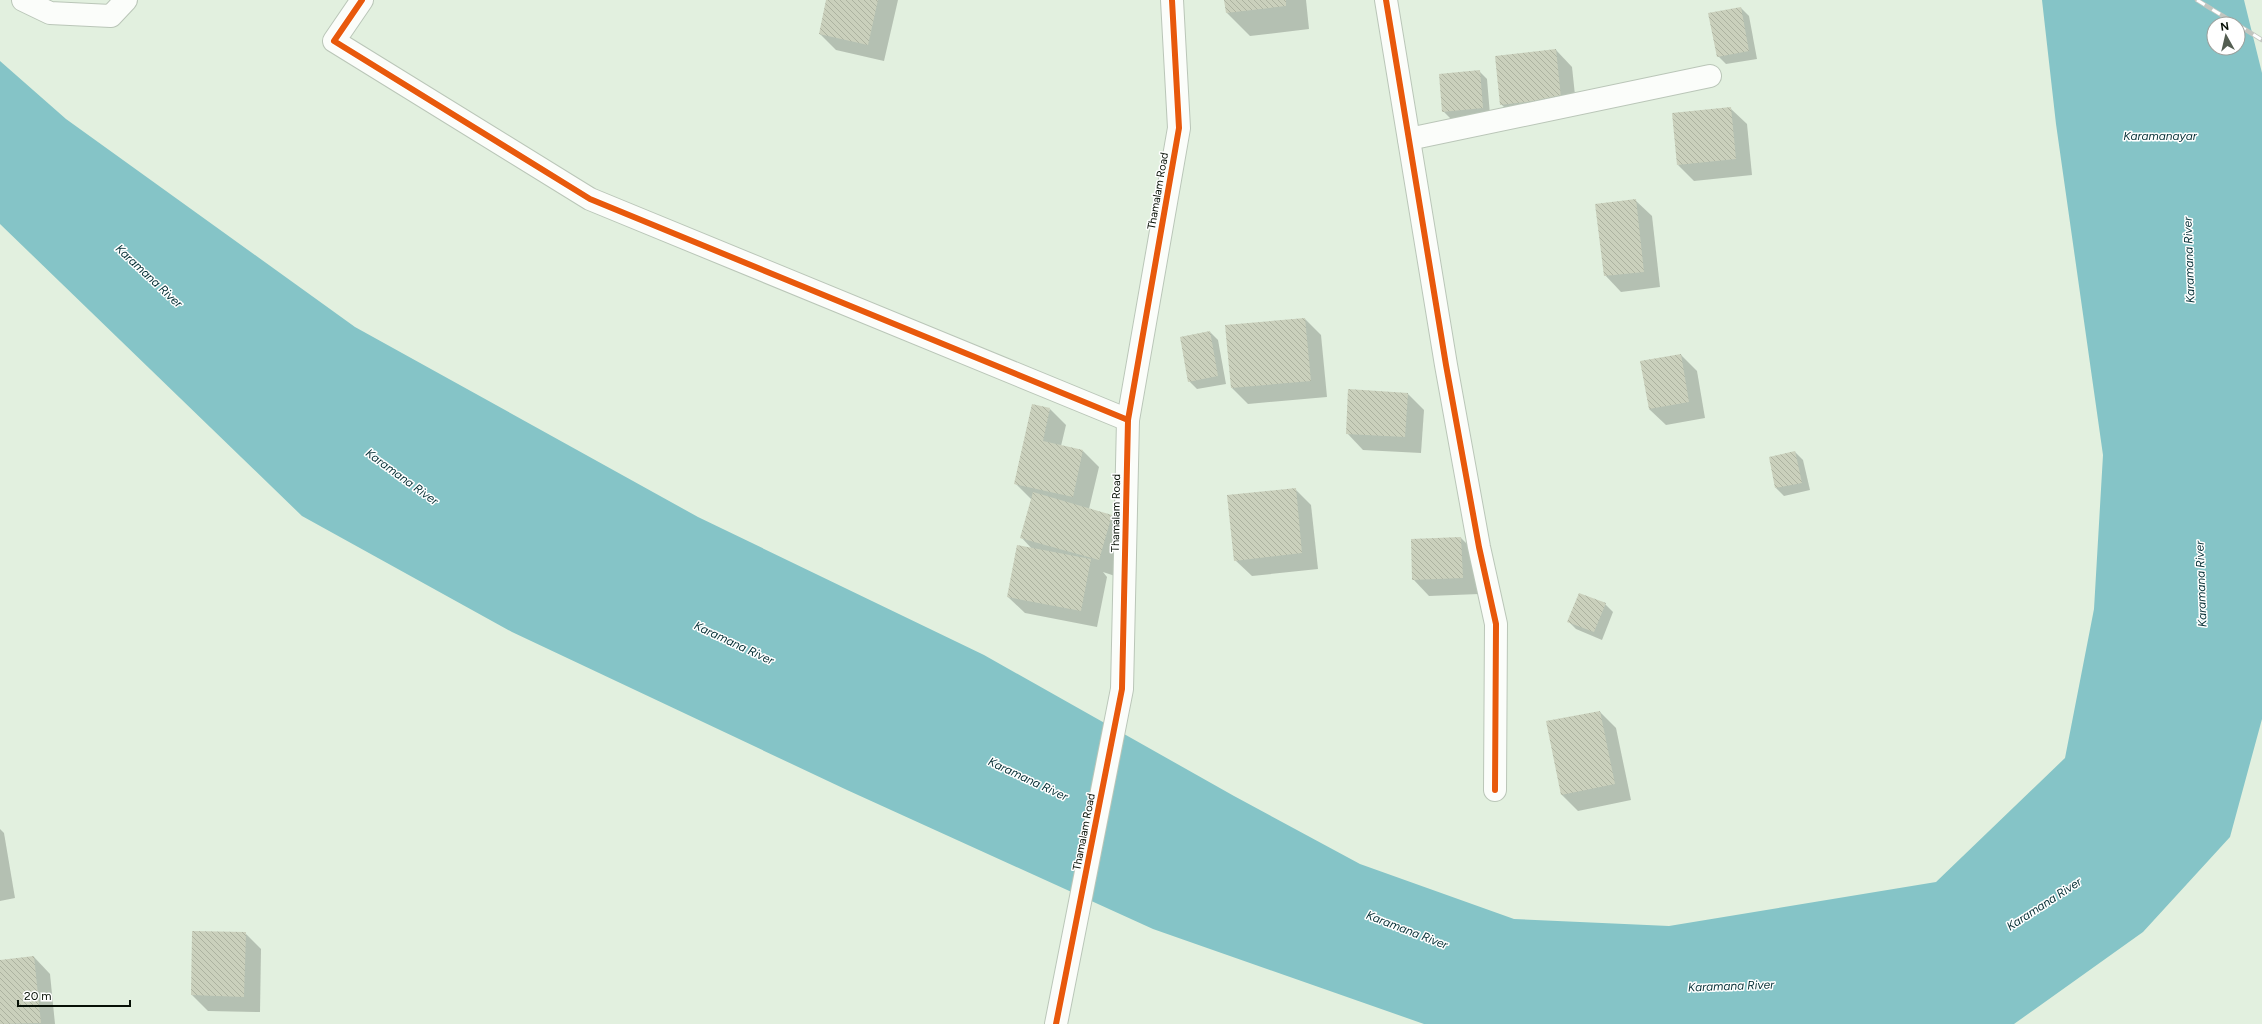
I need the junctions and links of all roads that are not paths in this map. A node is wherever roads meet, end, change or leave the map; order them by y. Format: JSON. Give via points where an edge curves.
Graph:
{"nodes":[{"id":1,"x":23,"y":0,"type":"edge"},
{"id":2,"x":126,"y":0,"type":"edge"},
{"id":3,"x":362,"y":0,"type":"edge"},
{"id":4,"x":1172,"y":0,"type":"edge"},
{"id":5,"x":1386,"y":0,"type":"edge"},
{"id":6,"x":1710,"y":76,"type":"dead end"},
{"id":7,"x":1409,"y":139,"type":"junction"},
{"id":8,"x":1128,"y":420,"type":"junction"},
{"id":9,"x":1495,"y":790,"type":"dead end"},
{"id":10,"x":1057,"y":1022,"type":"edge"}],
"edges":[{"from":1,"to":2,"type":"street","via":[[50,13],[111,16]]},
{"from":3,"to":8,"type":"street","via":[[334,41],[590,199]]},
{"from":4,"to":8,"type":"street","name":"Thamalam Road","via":[[1179,128]]},
{"from":5,"to":7,"type":"street"},
{"from":6,"to":7,"type":"street"},
{"from":7,"to":9,"type":"street","via":[[1449,381],[1479,547],[1496,624]]},
{"from":8,"to":10,"type":"street","name":"Thamalam Road","via":[[1122,689]]}]}
